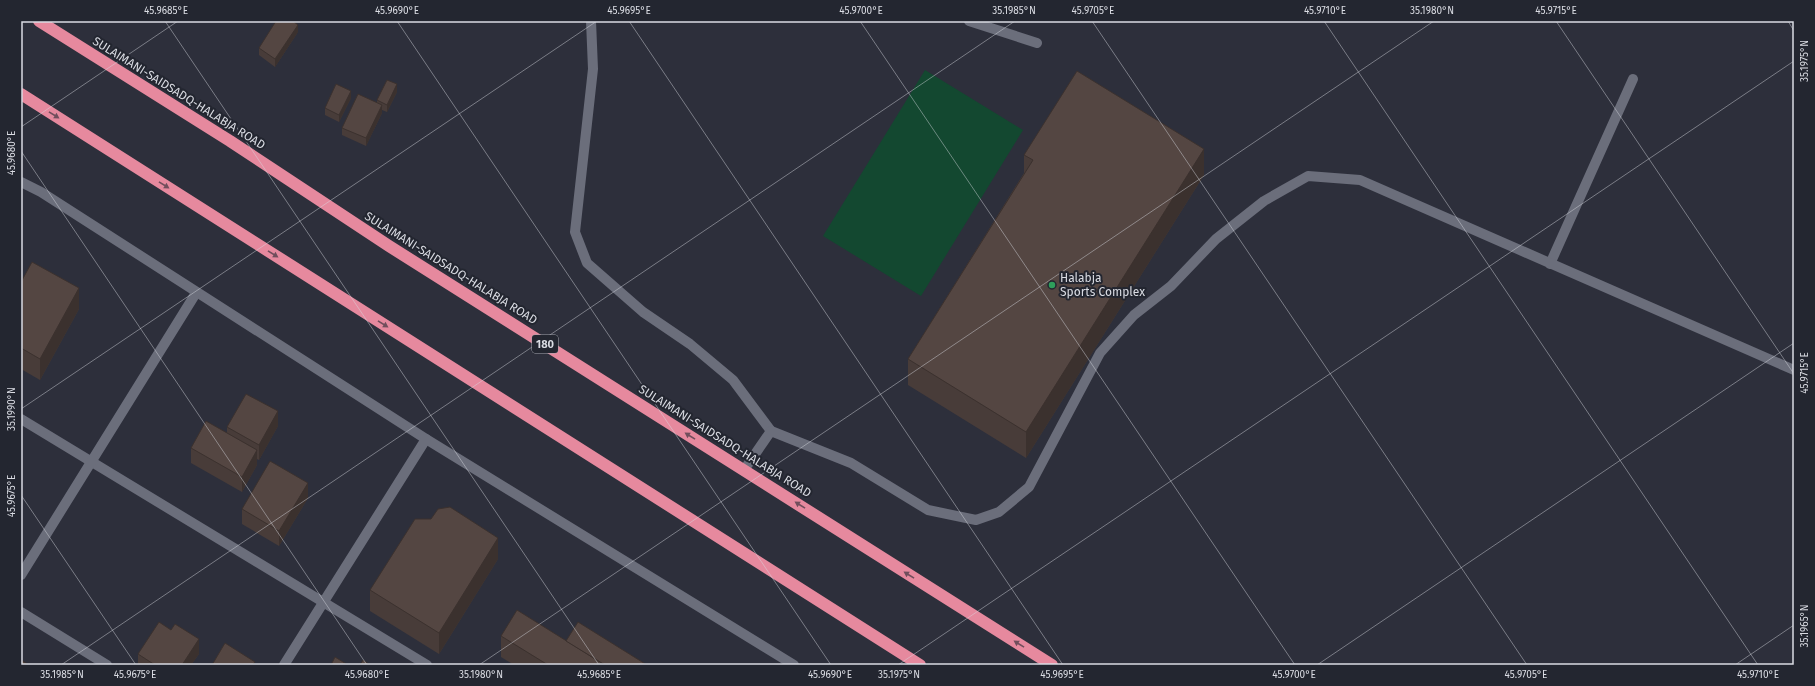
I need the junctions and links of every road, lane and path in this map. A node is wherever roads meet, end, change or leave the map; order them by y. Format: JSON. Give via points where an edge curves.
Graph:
{"nodes":[{"id":1,"x":40,"y":21,"type":"edge"},
{"id":2,"x":591,"y":21,"type":"edge"},
{"id":3,"x":968,"y":21,"type":"edge"},
{"id":4,"x":1037,"y":43,"type":"dead end"},
{"id":5,"x":1633,"y":78,"type":"dead end"},
{"id":6,"x":21,"y":94,"type":"edge"},
{"id":7,"x":21,"y":182,"type":"edge"},
{"id":8,"x":1550,"y":264,"type":"junction"},
{"id":9,"x":196,"y":293,"type":"junction"},
{"id":10,"x":1794,"y":370,"type":"edge"},
{"id":11,"x":21,"y":419,"type":"edge"},
{"id":12,"x":771,"y":431,"type":"junction"},
{"id":13,"x":426,"y":440,"type":"junction"},
{"id":14,"x":91,"y":462,"type":"junction"},
{"id":15,"x":744,"y":470,"type":"junction"},
{"id":16,"x":21,"y":575,"type":"edge"},
{"id":17,"x":324,"y":602,"type":"junction"},
{"id":18,"x":21,"y":612,"type":"edge"},
{"id":19,"x":107,"y":665,"type":"edge"},
{"id":20,"x":284,"y":665,"type":"edge"},
{"id":21,"x":427,"y":665,"type":"edge"},
{"id":22,"x":794,"y":665,"type":"edge"},
{"id":23,"x":920,"y":665,"type":"edge"},
{"id":24,"x":1052,"y":665,"type":"edge"}],
"edges":[{"from":15,"to":1,"type":"highway","name":"SULAIMANI-SAIDSADQ-HALABJA ROAD","number":"180","one_way":true},
{"from":2,"to":12,"type":"street","via":[[593,69],[575,232],[587,263],[643,312],[690,344],[733,380]]},
{"from":3,"to":4,"type":"street"},
{"from":5,"to":8,"type":"street"},
{"from":6,"to":23,"type":"highway","one_way":true},
{"from":7,"to":9,"type":"street","via":[[41,192]]},
{"from":8,"to":10,"type":"street"},
{"from":8,"to":12,"type":"street","via":[[1360,180],[1308,176],[1264,201],[1216,239],[1171,286],[1134,315],[1100,353],[1029,487],[999,512],[976,520],[928,510],[851,463]]},
{"from":9,"to":13,"type":"street"},
{"from":9,"to":14,"type":"street"},
{"from":11,"to":14,"type":"street"},
{"from":12,"to":15,"type":"street"},
{"from":13,"to":17,"type":"street"},
{"from":13,"to":22,"type":"street"},
{"from":14,"to":16,"type":"street"},
{"from":14,"to":17,"type":"street"},
{"from":24,"to":15,"type":"highway","name":"SULAIMANI-SAIDSADQ-HALABJA ROAD","number":"180","one_way":true},
{"from":17,"to":20,"type":"street"},
{"from":17,"to":21,"type":"street"},
{"from":18,"to":19,"type":"street"}]}
